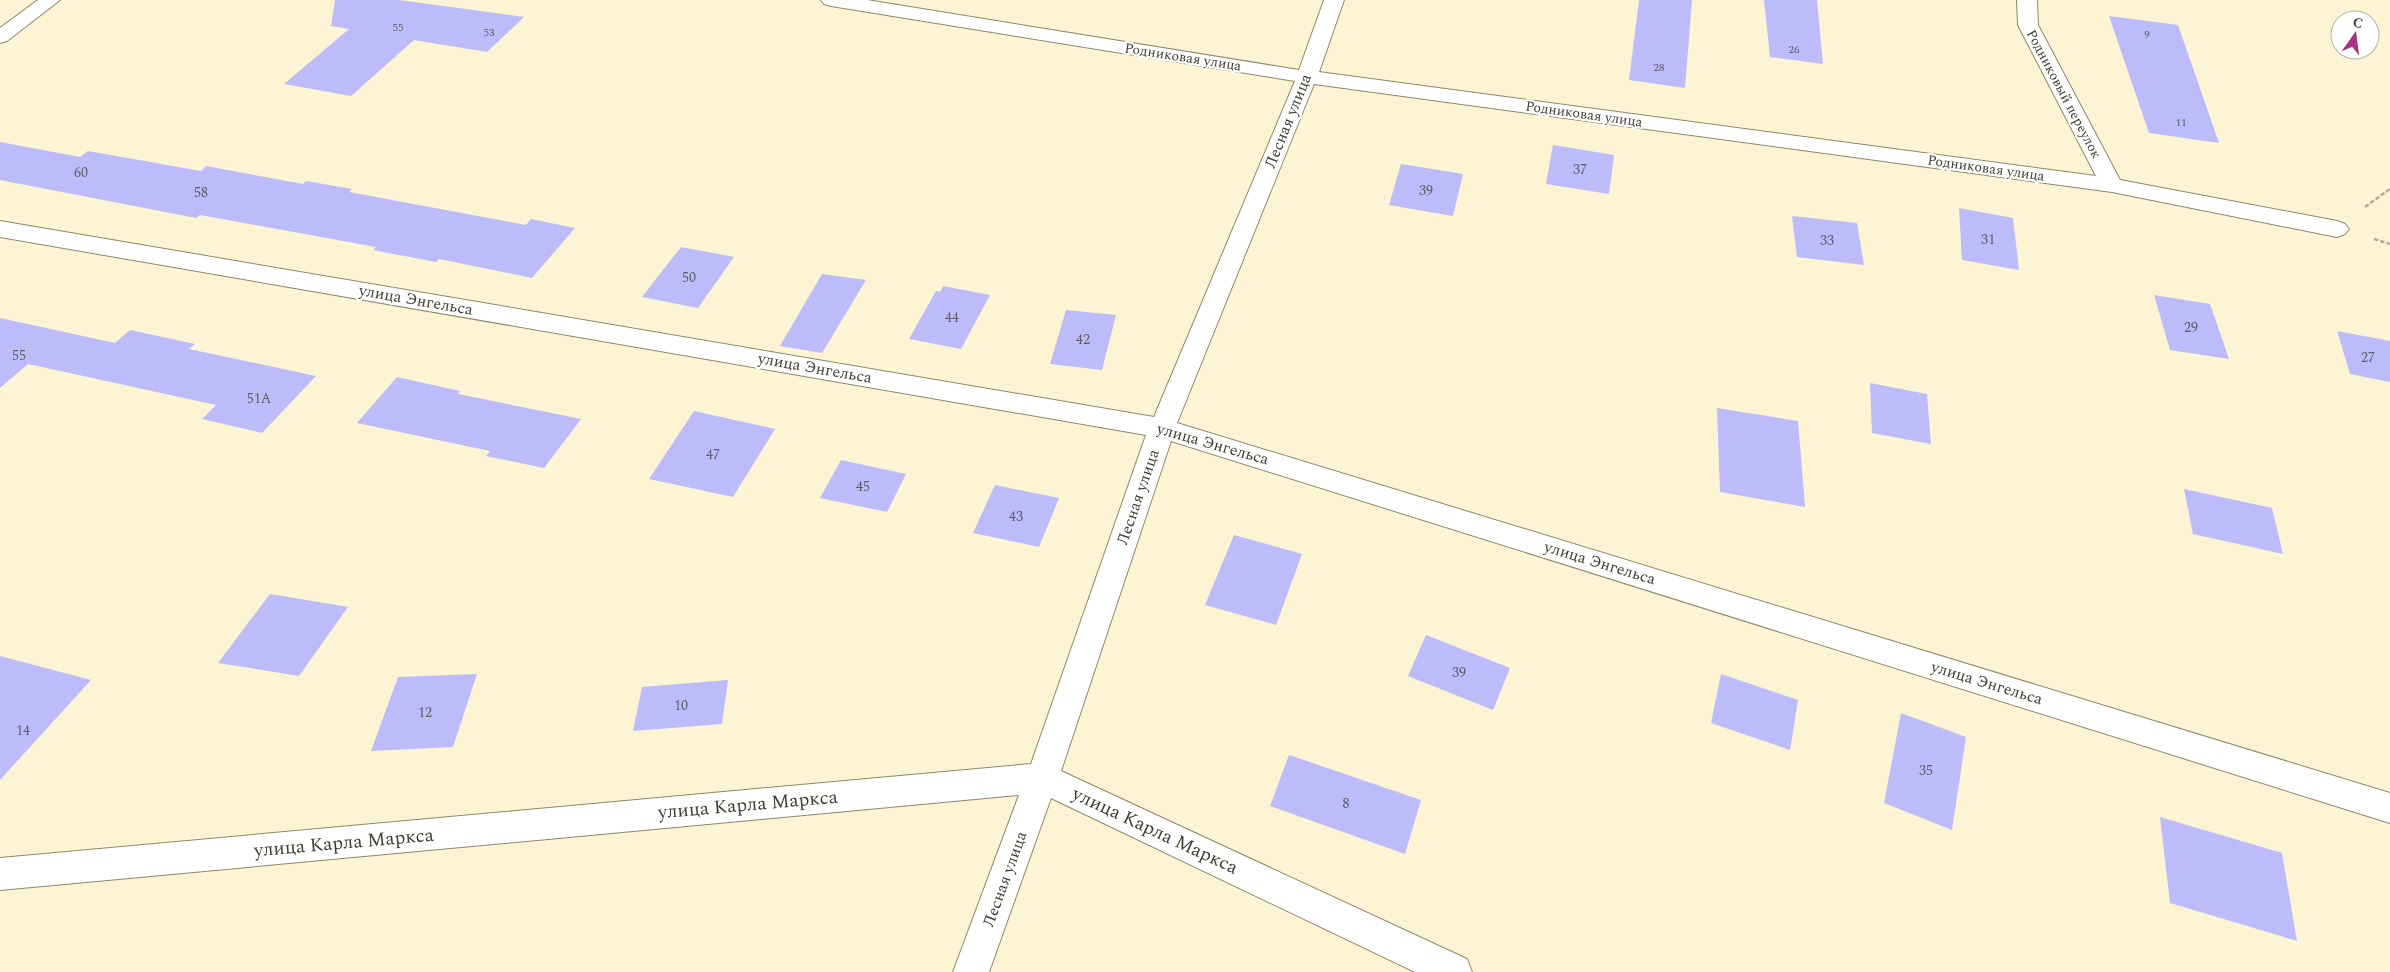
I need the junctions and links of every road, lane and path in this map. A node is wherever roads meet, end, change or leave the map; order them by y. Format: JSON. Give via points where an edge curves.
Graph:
{"nodes":[{"id":1,"x":50,"y":0,"type":"edge"},
{"id":2,"x":831,"y":0,"type":"edge"},
{"id":3,"x":1334,"y":0,"type":"edge"},
{"id":4,"x":2027,"y":0,"type":"edge"},
{"id":5,"x":894,"y":4,"type":"edge"},
{"id":6,"x":0,"y":37,"type":"edge"},
{"id":7,"x":1307,"y":77,"type":"junction"},
{"id":8,"x":2112,"y":185,"type":"junction"},
{"id":9,"x":0,"y":229,"type":"edge"},
{"id":10,"x":2337,"y":229,"type":"dead end"},
{"id":11,"x":1162,"y":428,"type":"junction"},
{"id":12,"x":1042,"y":778,"type":"junction"},
{"id":13,"x":2390,"y":808,"type":"edge"},
{"id":14,"x":0,"y":874,"type":"edge"},
{"id":15,"x":971,"y":972,"type":"edge"},
{"id":16,"x":1454,"y":972,"type":"edge"}],
"edges":[{"from":1,"to":6,"type":"street"},
{"from":2,"to":5,"type":"street","name":"Родниковая улица"},
{"from":3,"to":7,"type":"street","name":"Лесная улица"},
{"from":4,"to":8,"type":"street","name":"Родниковый переулок","via":[[2028,25]]},
{"from":5,"to":7,"type":"street","name":"Родниковая улица"},
{"from":7,"to":8,"type":"street","name":"Родниковая улица"},
{"from":7,"to":11,"type":"street","name":"Лесная улица"},
{"from":8,"to":10,"type":"street","name":"Родниковая улица"},
{"from":9,"to":11,"type":"street","name":"улица Энгельса"},
{"from":11,"to":12,"type":"street","name":"Лесная улица"},
{"from":11,"to":13,"type":"street","name":"улица Энгельса"},
{"from":12,"to":14,"type":"street","name":"улица Карла Маркса"},
{"from":12,"to":15,"type":"street","name":"Лесная улица"},
{"from":12,"to":16,"type":"street","name":"улица Карла Маркса"}]}
